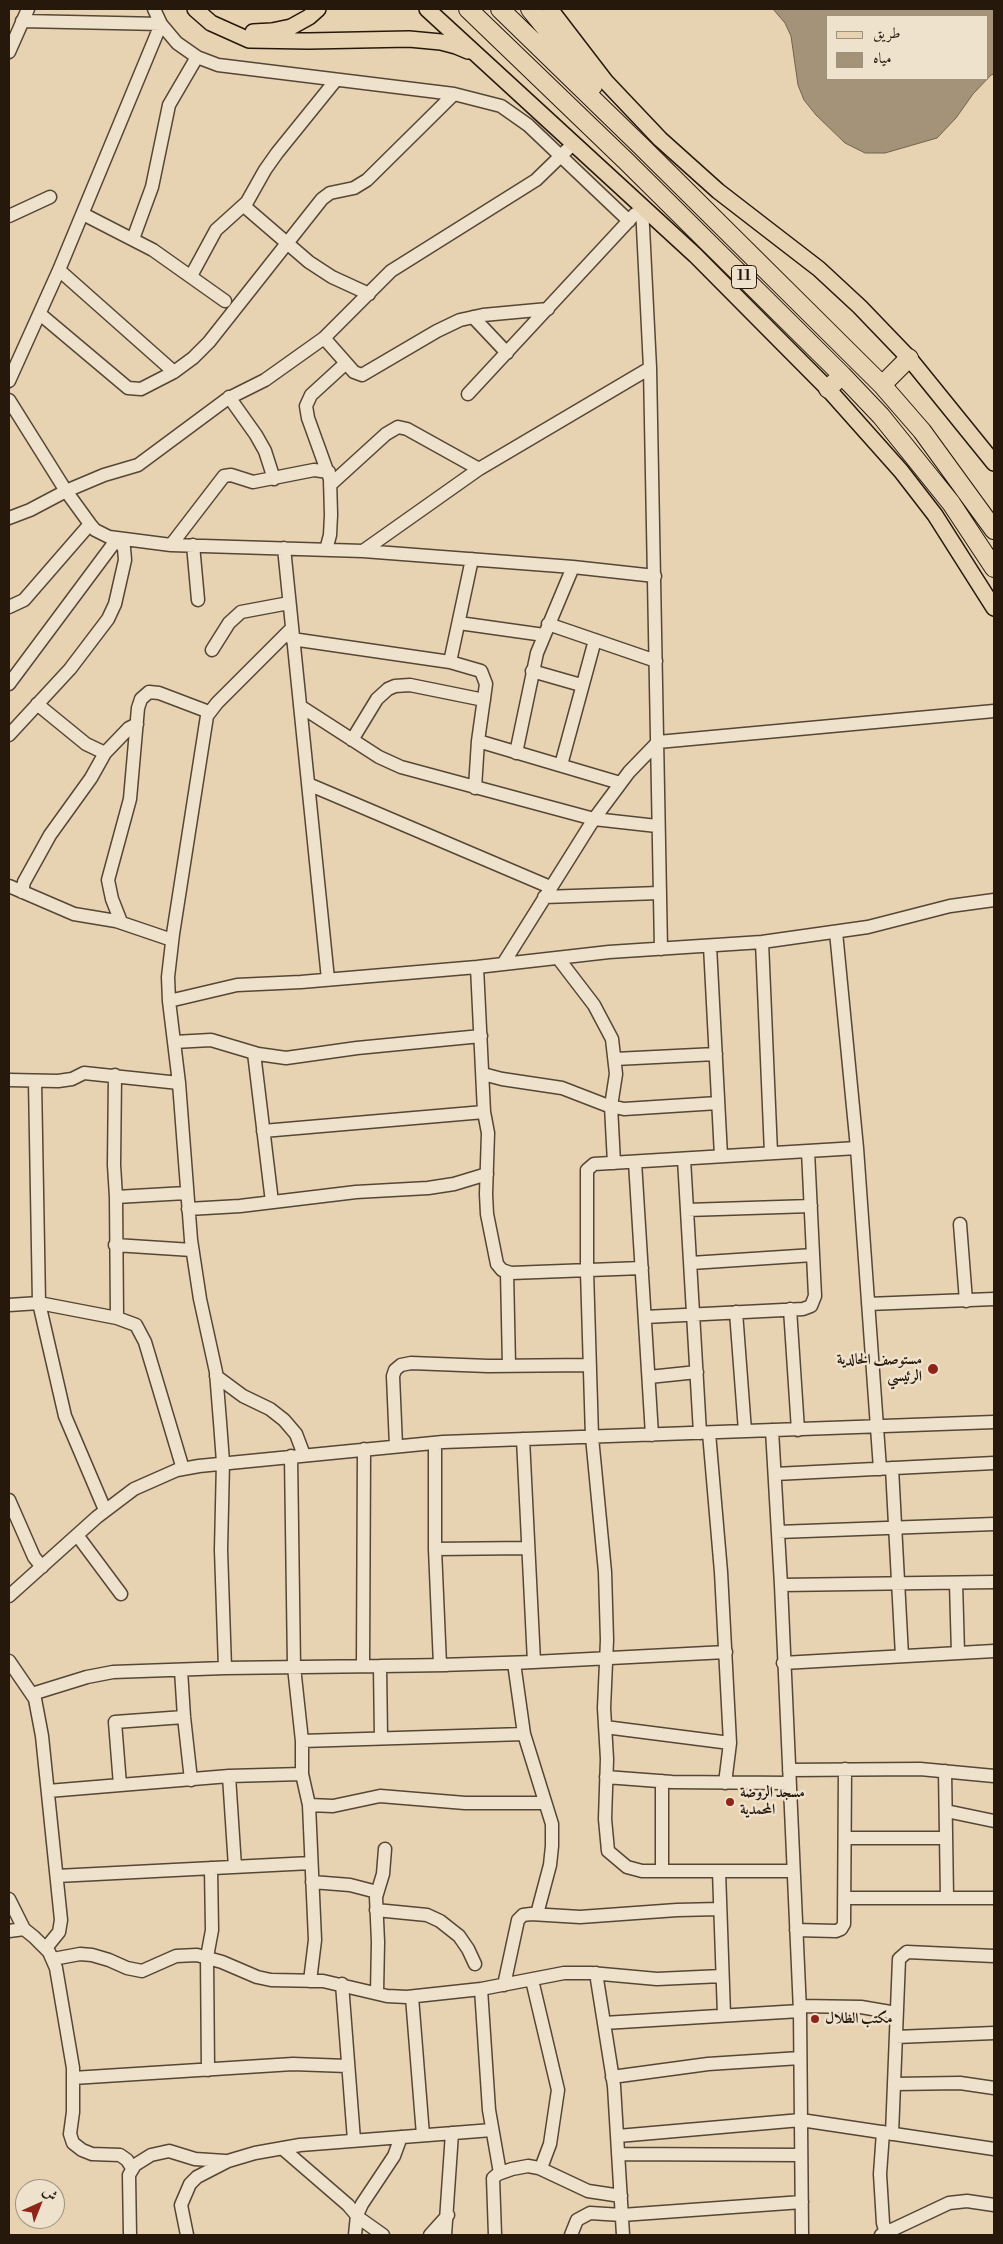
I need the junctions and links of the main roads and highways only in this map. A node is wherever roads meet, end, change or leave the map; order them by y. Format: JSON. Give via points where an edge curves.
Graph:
{"nodes":[{"id":1,"x":195,"y":9,"type":"edge"},
{"id":2,"x":318,"y":9,"type":"edge"},
{"id":3,"x":427,"y":9,"type":"edge"},
{"id":4,"x":468,"y":9,"type":"edge"},
{"id":5,"x":500,"y":9,"type":"edge"},
{"id":6,"x":530,"y":9,"type":"edge"},
{"id":7,"x":550,"y":9,"type":"edge"},
{"id":8,"x":224,"y":30,"type":"junction"},
{"id":9,"x":484,"y":63,"type":"junction"},
{"id":10,"x":642,"y":146,"type":"junction"},
{"id":11,"x":627,"y":162,"type":"junction"},
{"id":12,"x":909,"y":358,"type":"junction"},
{"id":13,"x":842,"y":375,"type":"junction"},
{"id":14,"x":882,"y":385,"type":"junction"},
{"id":15,"x":828,"y":389,"type":"junction"},
{"id":16,"x":994,"y":464,"type":"edge"},
{"id":17,"x":994,"y":530,"type":"edge"},
{"id":18,"x":994,"y":568,"type":"edge"},
{"id":19,"x":994,"y":608,"type":"edge"}],
"edges":[{"from":1,"to":8,"type":"main road"},
{"from":2,"to":8,"type":"main road","via":[[291,27],[255,32]]},
{"from":3,"to":9,"type":"main road"},
{"from":4,"to":11,"type":"highway","number":"11"},
{"from":5,"to":10,"type":"highway","number":"11"},
{"from":6,"to":10,"type":"highway"},
{"from":7,"to":12,"type":"main road","via":[[606,82],[660,139],[718,191],[819,269]]},
{"from":8,"to":9,"type":"main road","via":[[249,40],[262,41],[425,40],[456,46]]},
{"from":9,"to":15,"type":"main road","via":[[740,299]]},
{"from":10,"to":11,"type":"highway"},
{"from":10,"to":14,"type":"highway","number":"11"},
{"from":11,"to":13,"type":"highway","number":"11"},
{"from":12,"to":14,"type":"highway"},
{"from":12,"to":16,"type":"main road"},
{"from":13,"to":15,"type":"highway"},
{"from":13,"to":18,"type":"highway","number":"11","via":[[917,458]]},
{"from":14,"to":17,"type":"highway","number":"11","via":[[922,431]]},
{"from":15,"to":19,"type":"main road","via":[[907,478],[945,530]]}]}
